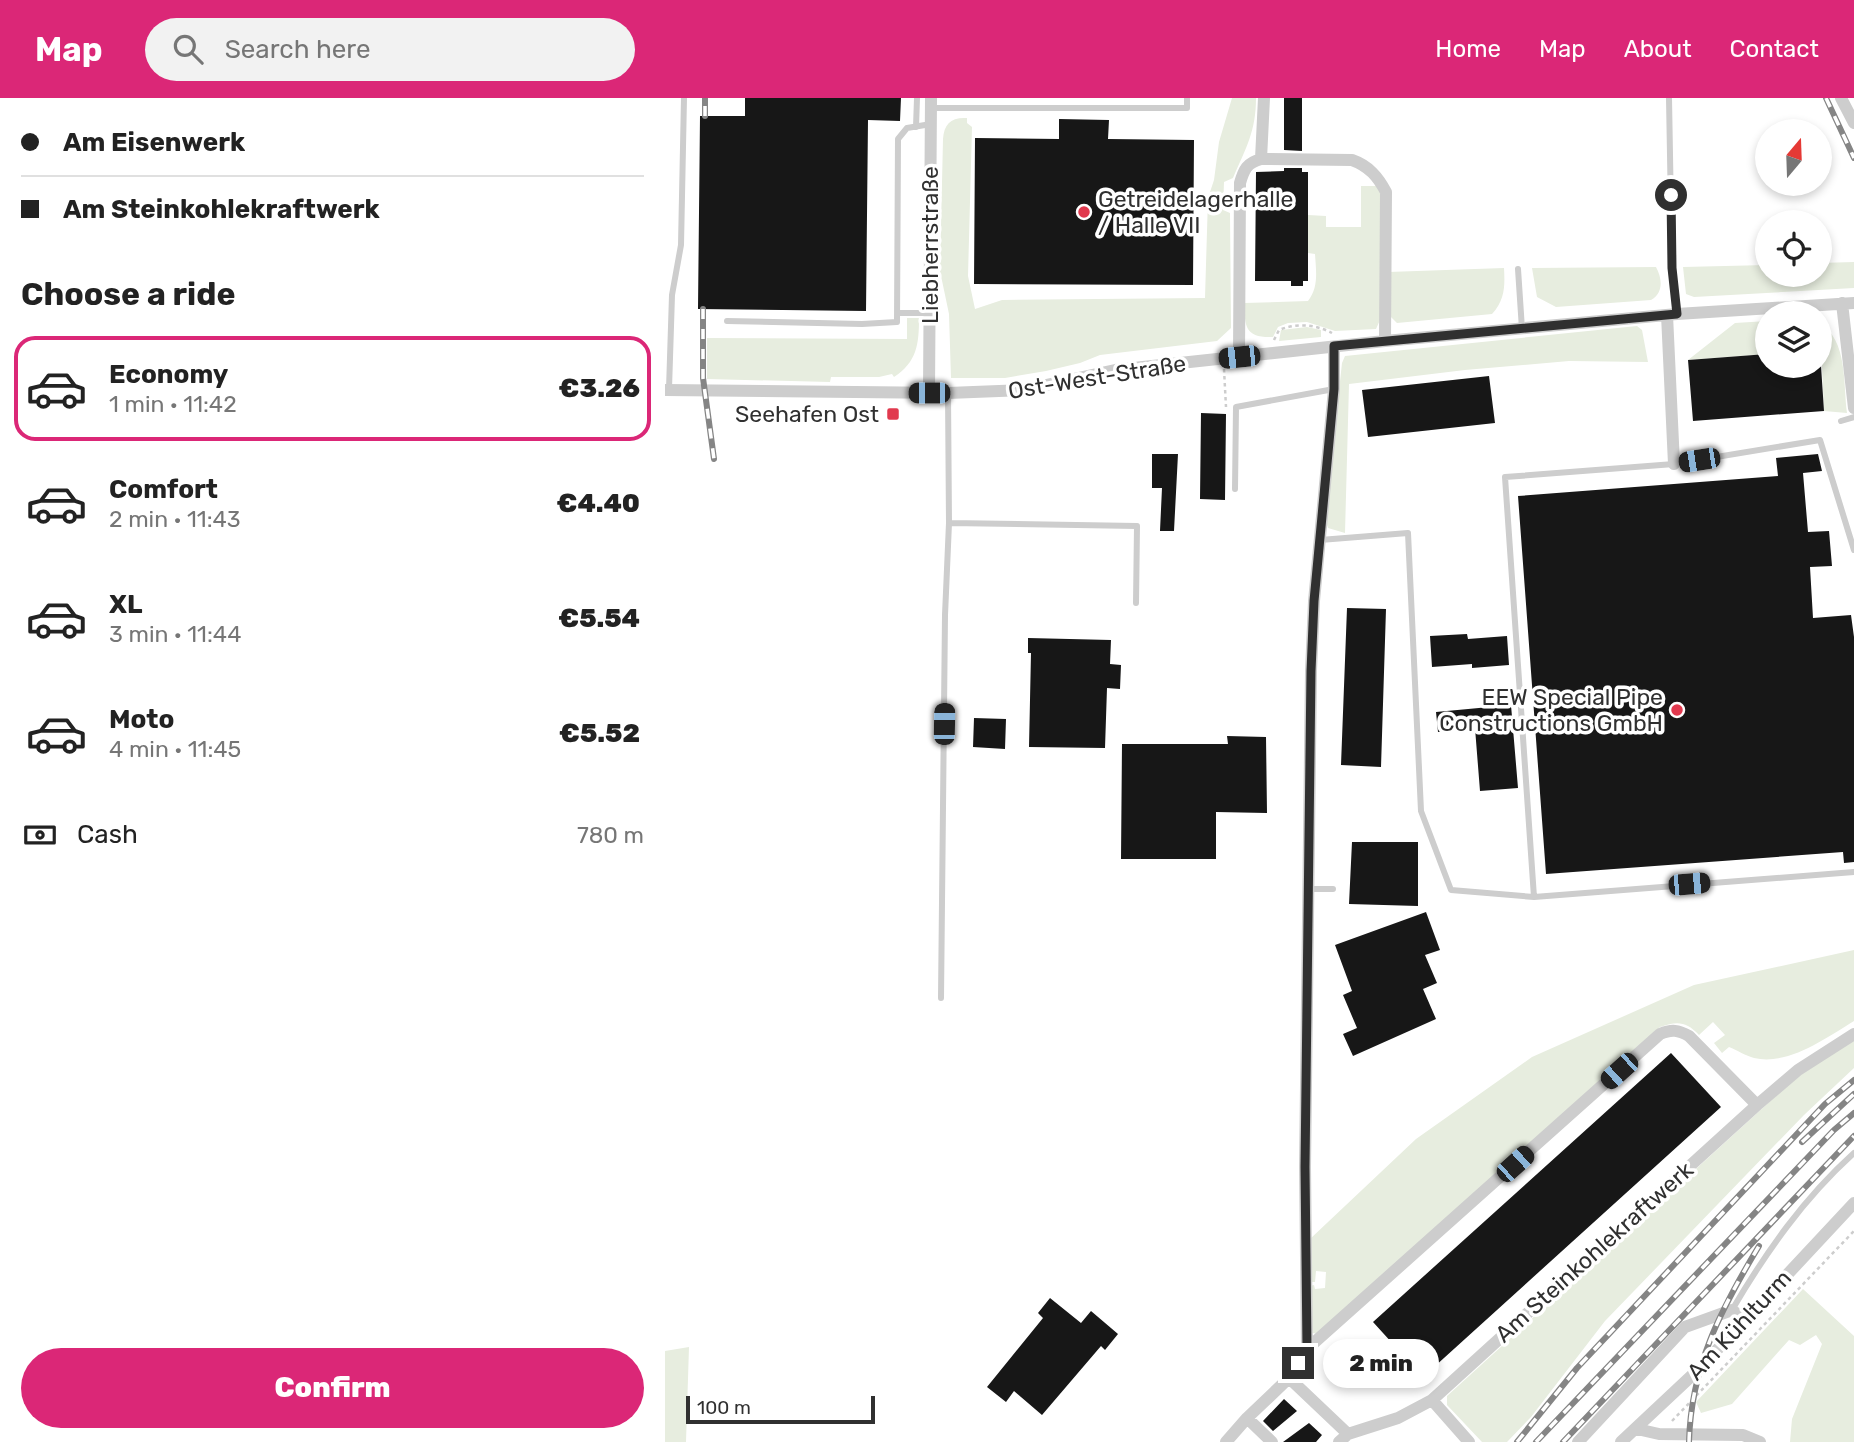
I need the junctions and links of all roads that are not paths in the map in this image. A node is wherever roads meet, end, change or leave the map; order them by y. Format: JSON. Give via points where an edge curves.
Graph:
{"nodes":[{"id":1,"x":684,"y":98,"type":"edge"},
{"id":2,"x":916,"y":98,"type":"edge"},
{"id":3,"x":1187,"y":98,"type":"edge"},
{"id":4,"x":1264,"y":98,"type":"edge"},
{"id":5,"x":1669,"y":98,"type":"edge"},
{"id":6,"x":1842,"y":98,"type":"edge"},
{"id":7,"x":931,"y":103,"type":"edge"},
{"id":8,"x":1854,"y":123,"type":"edge"},
{"id":9,"x":931,"y":124,"type":"junction"},
{"id":10,"x":916,"y":127,"type":"junction"},
{"id":11,"x":1261,"y":159,"type":"junction"},
{"id":12,"x":1518,"y":269,"type":"dead end"},
{"id":13,"x":1848,"y":303,"type":"edge"},
{"id":14,"x":897,"y":313,"type":"junction"},
{"id":15,"x":930,"y":313,"type":"junction"},
{"id":16,"x":1672,"y":315,"type":"junction"},
{"id":17,"x":727,"y":321,"type":"dead end"},
{"id":18,"x":1522,"y":328,"type":"junction"},
{"id":19,"x":1385,"y":341,"type":"junction"},
{"id":20,"x":1334,"y":346,"type":"junction"},
{"id":21,"x":1239,"y":357,"type":"junction"},
{"id":22,"x":1334,"y":389,"type":"junction"},
{"id":23,"x":667,"y":390,"type":"edge"},
{"id":24,"x":929,"y":393,"type":"junction"},
{"id":25,"x":948,"y":393,"type":"junction"},
{"id":26,"x":1854,"y":408,"type":"edge"},
{"id":27,"x":1854,"y":417,"type":"edge"},
{"id":28,"x":1841,"y":421,"type":"dead end"},
{"id":29,"x":1674,"y":464,"type":"junction"},
{"id":30,"x":1235,"y":489,"type":"dead end"},
{"id":31,"x":949,"y":523,"type":"junction"},
{"id":32,"x":1319,"y":540,"type":"junction"},
{"id":33,"x":1854,"y":550,"type":"edge"},
{"id":34,"x":1136,"y":603,"type":"dead end"},
{"id":35,"x":1854,"y":872,"type":"edge"},
{"id":36,"x":1309,"y":888,"type":"junction"},
{"id":37,"x":1333,"y":889,"type":"dead end"},
{"id":38,"x":1534,"y":897,"type":"junction"},
{"id":39,"x":941,"y":998,"type":"dead end"},
{"id":40,"x":1854,"y":1034,"type":"edge"},
{"id":41,"x":1757,"y":1105,"type":"junction"},
{"id":42,"x":1854,"y":1153,"type":"edge"},
{"id":43,"x":1854,"y":1203,"type":"edge"},
{"id":44,"x":1732,"y":1310,"type":"junction"},
{"id":45,"x":1744,"y":1319,"type":"junction"},
{"id":46,"x":1307,"y":1349,"type":"junction"},
{"id":47,"x":1289,"y":1378,"type":"junction"},
{"id":48,"x":1432,"y":1400,"type":"junction"},
{"id":49,"x":1247,"y":1418,"type":"junction"},
{"id":50,"x":1637,"y":1429,"type":"junction"},
{"id":51,"x":1343,"y":1438,"type":"edge"},
{"id":52,"x":1226,"y":1442,"type":"edge"},
{"id":53,"x":1272,"y":1442,"type":"edge"},
{"id":54,"x":1469,"y":1442,"type":"edge"},
{"id":55,"x":1578,"y":1442,"type":"edge"},
{"id":56,"x":1621,"y":1442,"type":"edge"},
{"id":57,"x":1760,"y":1442,"type":"edge"}],
"edges":[{"from":1,"to":23,"type":"lane","via":[[681,245],[672,295]]},
{"from":2,"to":10,"type":"lane"},
{"from":3,"to":7,"type":"lane","via":[[1187,108]]},
{"from":4,"to":11,"type":"street"},
{"from":5,"to":16,"type":"lane"},
{"from":6,"to":8,"type":"street"},
{"from":7,"to":9,"type":"street","name":"Liebherrstraße"},
{"from":9,"to":10,"type":"lane"},
{"from":9,"to":15,"type":"street","name":"Liebherrstraße"},
{"from":10,"to":14,"type":"lane","via":[[907,128],[898,139]]},
{"from":11,"to":19,"type":"street","via":[[1352,160],[1364,164],[1378,178],[1385,192]]},
{"from":11,"to":21,"type":"street","via":[[1244,169],[1240,183]]},
{"from":12,"to":18,"type":"lane"},
{"from":13,"to":16,"type":"street","name":"Ost-West-Straße"},
{"from":13,"to":26,"type":"street","name":"Ost-West-Straße"},
{"from":14,"to":15,"type":"lane"},
{"from":14,"to":17,"type":"lane","via":[[897,321],[862,324]]},
{"from":15,"to":24,"type":"street","name":"Liebherrstraße"},
{"from":16,"to":18,"type":"street","name":"Ost-West-Straße"},
{"from":16,"to":29,"type":"street"},
{"from":18,"to":19,"type":"street","name":"Ost-West-Straße"},
{"from":19,"to":20,"type":"street","name":"Ost-West-Straße"},
{"from":20,"to":21,"type":"street","name":"Ost-West-Straße"},
{"from":20,"to":22,"type":"street"},
{"from":21,"to":25,"type":"street","name":"Ost-West-Straße","via":[[1115,370],[1023,390]]},
{"from":22,"to":30,"type":"lane","via":[[1236,407]]},
{"from":22,"to":32,"type":"street"},
{"from":23,"to":24,"type":"street","name":"Ost-West-Straße"},
{"from":24,"to":25,"type":"street","name":"Ost-West-Straße"},
{"from":25,"to":31,"type":"lane"},
{"from":27,"to":28,"type":"lane"},
{"from":29,"to":33,"type":"lane","via":[[1820,440]]},
{"from":29,"to":38,"type":"lane","via":[[1505,477]]},
{"from":31,"to":34,"type":"lane","via":[[1136,527]]},
{"from":31,"to":39,"type":"lane"},
{"from":32,"to":36,"type":"street","via":[[1311,671]]},
{"from":32,"to":38,"type":"lane","via":[[1408,533],[1421,811],[1451,890]]},
{"from":35,"to":38,"type":"lane"},
{"from":36,"to":37,"type":"lane"},
{"from":36,"to":46,"type":"street"},
{"from":40,"to":41,"type":"street","name":"Am Steinkohlekraftwerk","via":[[1798,1070]]},
{"from":41,"to":46,"type":"street","via":[[1689,1036],[1671,1030],[1660,1034]]},
{"from":41,"to":48,"type":"street","name":"Am Steinkohlekraftwerk"},
{"from":42,"to":44,"type":"lane","via":[[1781,1232]]},
{"from":43,"to":45,"type":"street","name":"Am Kühlturm"},
{"from":44,"to":45,"type":"street"},
{"from":44,"to":55,"type":"street","via":[[1685,1327]]},
{"from":45,"to":50,"type":"street","name":"Am Kühlturm"},
{"from":46,"to":47,"type":"street"},
{"from":47,"to":49,"type":"street"},
{"from":47,"to":51,"type":"street","name":"Am Steinkohlekraftwerk"},
{"from":48,"to":51,"type":"street","name":"Am Steinkohlekraftwerk"},
{"from":48,"to":54,"type":"street"},
{"from":49,"to":52,"type":"street"},
{"from":49,"to":53,"type":"street"},
{"from":50,"to":56,"type":"street","name":"Am Kühlturm"},
{"from":50,"to":57,"type":"street","via":[[1659,1434],[1743,1435]]}]}
